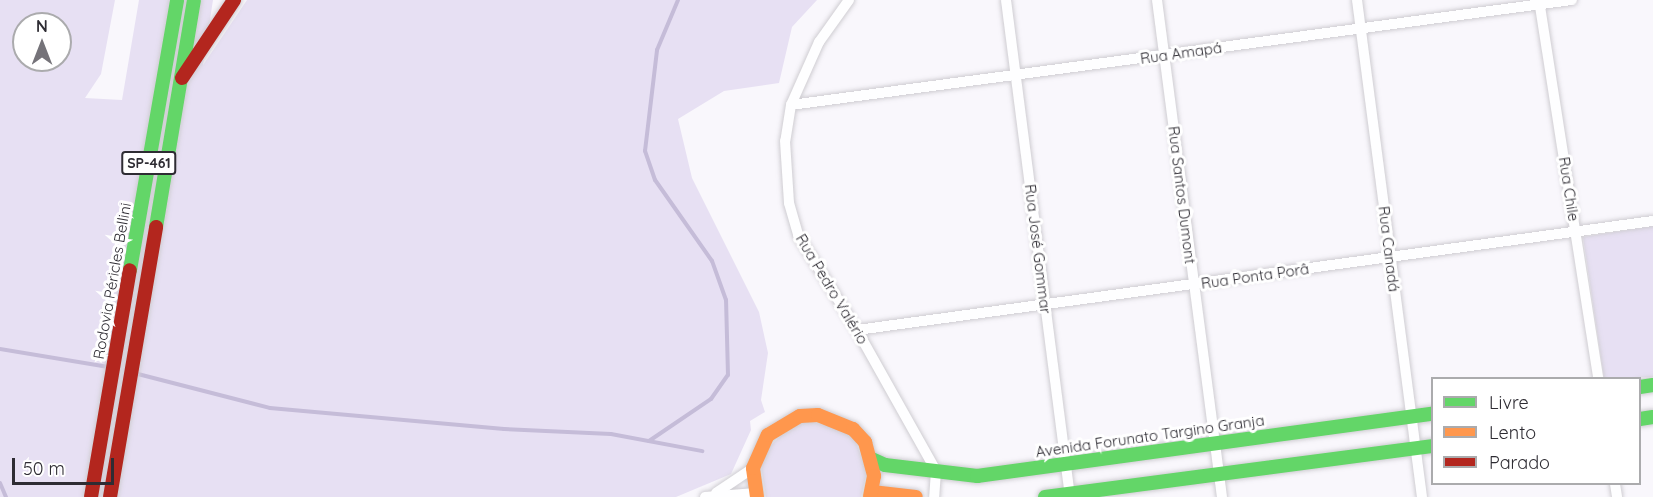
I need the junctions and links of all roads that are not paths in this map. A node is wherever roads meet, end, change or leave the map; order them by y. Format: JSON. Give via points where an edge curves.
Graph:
{"nodes":[{"id":1,"x":177,"y":0,"type":"edge"},
{"id":2,"x":194,"y":0,"type":"edge"},
{"id":3,"x":234,"y":0,"type":"edge"},
{"id":4,"x":849,"y":0,"type":"edge"},
{"id":5,"x":1006,"y":0,"type":"edge"},
{"id":6,"x":1157,"y":0,"type":"edge"},
{"id":7,"x":1357,"y":0,"type":"edge"},
{"id":8,"x":1572,"y":0,"type":"edge"},
{"id":9,"x":1539,"y":2,"type":"edge"},
{"id":10,"x":1360,"y":29,"type":"junction"},
{"id":11,"x":1164,"y":56,"type":"junction"},
{"id":12,"x":1016,"y":76,"type":"junction"},
{"id":13,"x":182,"y":78,"type":"junction"},
{"id":14,"x":791,"y":105,"type":"junction"},
{"id":15,"x":1653,"y":221,"type":"edge"},
{"id":16,"x":1575,"y":232,"type":"junction"},
{"id":17,"x":1390,"y":257,"type":"junction"},
{"id":18,"x":1194,"y":284,"type":"junction"},
{"id":19,"x":1045,"y":304,"type":"junction"},
{"id":20,"x":857,"y":330,"type":"junction"},
{"id":21,"x":1598,"y":377,"type":"edge"},
{"id":22,"x":1431,"y":414,"type":"edge"},
{"id":23,"x":1411,"y":417,"type":"junction"},
{"id":24,"x":1214,"y":444,"type":"junction"},
{"id":25,"x":1431,"y":446,"type":"edge"},
{"id":26,"x":1415,"y":448,"type":"junction"},
{"id":27,"x":872,"y":459,"type":"junction"},
{"id":28,"x":1065,"y":464,"type":"junction"},
{"id":29,"x":753,"y":468,"type":"junction"},
{"id":30,"x":936,"y":471,"type":"junction"},
{"id":31,"x":1218,"y":474,"type":"junction"},
{"id":32,"x":871,"y":494,"type":"edge"},
{"id":33,"x":711,"y":495,"type":"edge"},
{"id":34,"x":756,"y":495,"type":"edge"},
{"id":35,"x":1070,"y":495,"type":"edge"},
{"id":36,"x":91,"y":497,"type":"edge"},
{"id":37,"x":110,"y":497,"type":"edge"},
{"id":38,"x":916,"y":497,"type":"edge"},
{"id":39,"x":934,"y":497,"type":"edge"},
{"id":40,"x":1045,"y":497,"type":"edge"},
{"id":41,"x":1222,"y":497,"type":"edge"},
{"id":42,"x":1422,"y":497,"type":"edge"}],
"edges":[{"from":1,"to":36,"type":"street","name":"Rodovia Péricles Bellini","number":"SP-461"},
{"from":2,"to":13,"type":"street","number":"SP-461"},
{"from":3,"to":13,"type":"street"},
{"from":4,"to":14,"type":"street","name":"Rua Pedro Valério","via":[[819,42]]},
{"from":5,"to":12,"type":"street","name":"Rua José Gommar"},
{"from":6,"to":11,"type":"street","name":"Rua Santos Dumont"},
{"from":7,"to":10,"type":"street","name":"Rua Canadá"},
{"from":8,"to":9,"type":"street","name":"Rua Amapá"},
{"from":9,"to":10,"type":"street","name":"Rua Amapá"},
{"from":9,"to":16,"type":"street","name":"Rua Chile"},
{"from":10,"to":11,"type":"street","name":"Rua Amapá"},
{"from":10,"to":17,"type":"street","name":"Rua Canadá"},
{"from":11,"to":12,"type":"street","name":"Rua Amapá"},
{"from":11,"to":18,"type":"street","name":"Rua Santos Dumont"},
{"from":12,"to":14,"type":"street","name":"Rua Amapá"},
{"from":12,"to":19,"type":"street","name":"Rua José Gommar"},
{"from":13,"to":37,"type":"street","number":"SP-461"},
{"from":14,"to":20,"type":"street","name":"Rua Pedro Valério","via":[[785,165],[798,236]]},
{"from":15,"to":16,"type":"street","name":"Rua Ponta Porâ"},
{"from":16,"to":17,"type":"street","name":"Rua Ponta Porâ"},
{"from":16,"to":21,"type":"street","name":"Rua Chile"},
{"from":17,"to":18,"type":"street","name":"Rua Ponta Porâ"},
{"from":17,"to":23,"type":"street","name":"Rua Canadá"},
{"from":18,"to":19,"type":"street","name":"Rua Ponta Porâ"},
{"from":18,"to":24,"type":"street","name":"Rua Santos Dumont"},
{"from":19,"to":20,"type":"street","name":"Rua Ponta Porâ"},
{"from":19,"to":28,"type":"street","name":"Rua José Gommar"},
{"from":20,"to":30,"type":"street","name":"Rua Pedro Valério"},
{"from":22,"to":23,"type":"street","name":"Avenida Forunato Targino Granja"},
{"from":23,"to":24,"type":"street","name":"Avenida Forunato Targino Granja"},
{"from":23,"to":26,"type":"street","name":"Rua Canadá"},
{"from":24,"to":28,"type":"street","name":"Avenida Forunato Targino Granja"},
{"from":24,"to":31,"type":"street","name":"Rua Santos Dumont"},
{"from":25,"to":26,"type":"street"},
{"from":26,"to":31,"type":"street"},
{"from":26,"to":42,"type":"street","name":"Rua Canadá"},
{"from":27,"to":29,"type":"street","via":[[853,429],[818,415],[800,416],[768,435]]},
{"from":27,"to":30,"type":"street","name":"Avenida Forunato Targino Granja","via":[[885,465]]},
{"from":27,"to":32,"type":"street"},
{"from":28,"to":30,"type":"street","name":"Avenida Forunato Targino Granja","via":[[977,476]]},
{"from":28,"to":35,"type":"street","name":"Rua José Gommar"},
{"from":29,"to":33,"type":"street"},
{"from":29,"to":34,"type":"street"},
{"from":30,"to":39,"type":"street"},
{"from":31,"to":35,"type":"street"},
{"from":31,"to":41,"type":"street","name":"Rua Santos Dumont"},
{"from":32,"to":38,"type":"street"},
{"from":33,"to":34,"type":"street"},
{"from":35,"to":40,"type":"street"}]}
